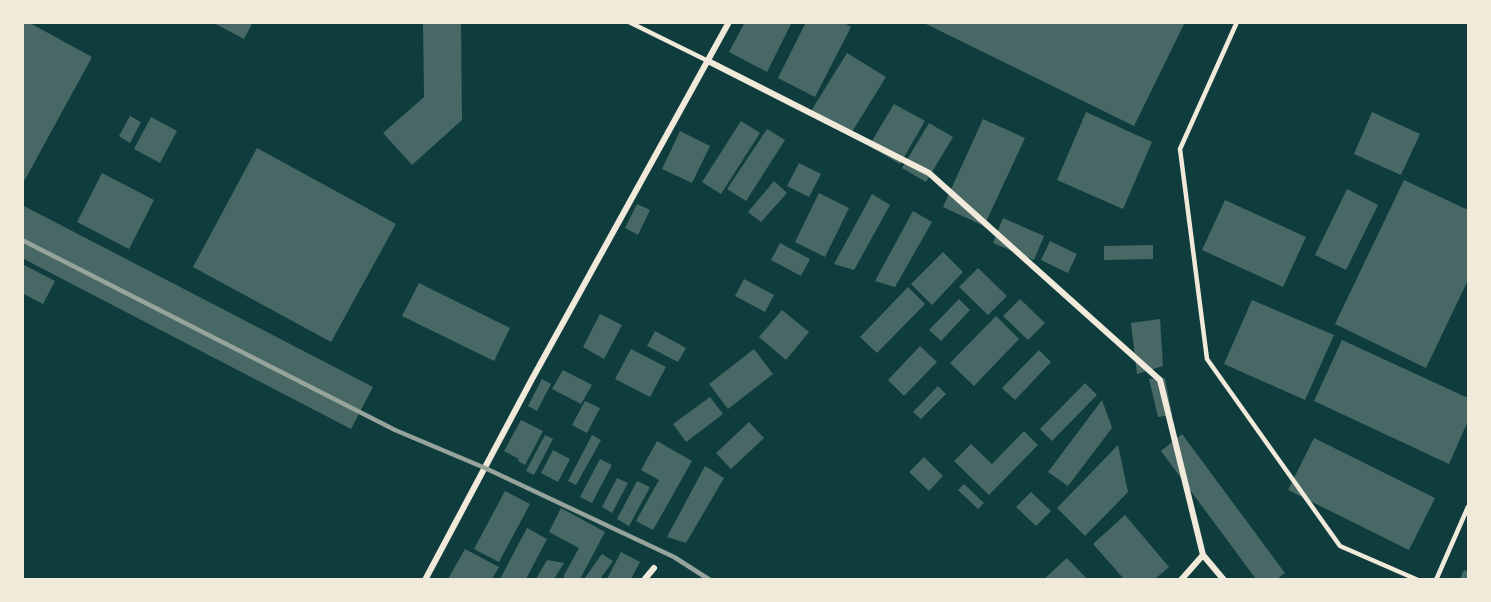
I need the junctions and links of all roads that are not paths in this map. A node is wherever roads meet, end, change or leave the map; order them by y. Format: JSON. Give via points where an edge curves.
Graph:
{"nodes":[{"id":1,"x":629,"y":22,"type":"edge"},
{"id":2,"x":729,"y":22,"type":"edge"},
{"id":3,"x":1237,"y":22,"type":"edge"},
{"id":4,"x":708,"y":61,"type":"junction"},
{"id":5,"x":1468,"y":507,"type":"edge"},
{"id":6,"x":1203,"y":555,"type":"junction"},
{"id":7,"x":654,"y":568,"type":"dead end"},
{"id":8,"x":425,"y":579,"type":"edge"},
{"id":9,"x":644,"y":579,"type":"edge"},
{"id":10,"x":1180,"y":579,"type":"edge"},
{"id":11,"x":1224,"y":579,"type":"edge"},
{"id":12,"x":1418,"y":579,"type":"edge"},
{"id":13,"x":1436,"y":579,"type":"edge"}],
"edges":[{"from":1,"to":4,"type":"lane"},
{"from":2,"to":4,"type":"street"},
{"from":3,"to":12,"type":"lane","via":[[1180,149],[1207,359],[1340,546]]},
{"from":4,"to":6,"type":"street","via":[[929,173],[1160,380]]},
{"from":4,"to":8,"type":"street"},
{"from":5,"to":13,"type":"lane"},
{"from":6,"to":10,"type":"street"},
{"from":6,"to":11,"type":"street"},
{"from":7,"to":9,"type":"street"}]}
